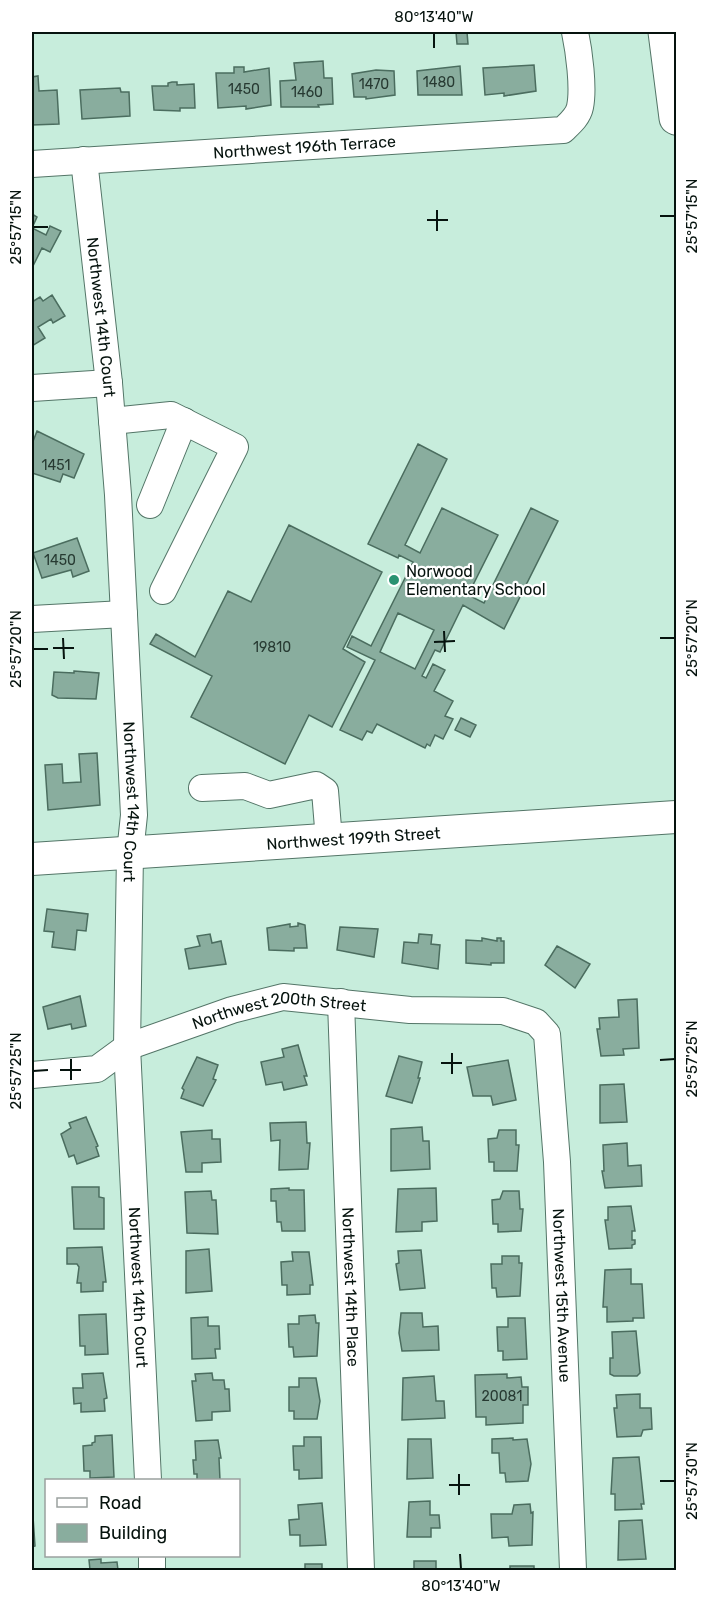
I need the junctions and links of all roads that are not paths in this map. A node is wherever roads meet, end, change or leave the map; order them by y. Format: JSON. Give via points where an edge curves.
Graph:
{"nodes":[{"id":1,"x":575,"y":32,"type":"edge"},
{"id":2,"x":665,"y":32,"type":"edge"},
{"id":3,"x":676,"y":118,"type":"edge"},
{"id":4,"x":84,"y":160,"type":"junction"},
{"id":5,"x":32,"y":164,"type":"edge"},
{"id":6,"x":109,"y":384,"type":"junction"},
{"id":7,"x":32,"y":388,"type":"edge"},
{"id":8,"x":112,"y":421,"type":"junction"},
{"id":9,"x":184,"y":421,"type":"junction"},
{"id":10,"x":150,"y":505,"type":"dead end"},
{"id":11,"x":163,"y":591,"type":"dead end"},
{"id":12,"x":124,"y":614,"type":"junction"},
{"id":13,"x":32,"y":619,"type":"edge"},
{"id":14,"x":202,"y":788,"type":"dead end"},
{"id":15,"x":676,"y":818,"type":"edge"},
{"id":16,"x":329,"y":840,"type":"junction"},
{"id":17,"x":130,"y":853,"type":"junction"},
{"id":18,"x":32,"y":859,"type":"edge"},
{"id":19,"x":341,"y":1002,"type":"junction"},
{"id":20,"x":536,"y":1022,"type":"joint"},
{"id":21,"x":128,"y":1047,"type":"junction"},
{"id":22,"x":32,"y":1075,"type":"edge"},
{"id":23,"x":148,"y":1479,"type":"edge"},
{"id":24,"x":361,"y":1570,"type":"edge"},
{"id":25,"x":573,"y":1570,"type":"edge"}],
"edges":[{"from":1,"to":4,"type":"street","name":"Northwest 196th Terrace","via":[[580,108],[563,130]]},
{"from":2,"to":3,"type":"highway"},
{"from":4,"to":5,"type":"street","name":"Northwest 196th Terrace"},
{"from":4,"to":6,"type":"street","name":"Northwest 14th Court"},
{"from":6,"to":7,"type":"street"},
{"from":6,"to":8,"type":"street","name":"Northwest 14th Court"},
{"from":8,"to":9,"type":"street","via":[[171,415]]},
{"from":8,"to":12,"type":"street","name":"Northwest 14th Court"},
{"from":9,"to":10,"type":"street"},
{"from":9,"to":11,"type":"street","via":[[235,447]]},
{"from":12,"to":13,"type":"street"},
{"from":12,"to":17,"type":"street","name":"Northwest 14th Court","via":[[134,815]]},
{"from":14,"to":16,"type":"street","via":[[245,786],[268,795],[316,785],[325,791]]},
{"from":15,"to":16,"type":"main road","name":"Northwest 199th Street"},
{"from":16,"to":17,"type":"main road","name":"Northwest 199th Street"},
{"from":17,"to":18,"type":"main road","name":"Northwest 199th Street"},
{"from":17,"to":21,"type":"street","name":"Northwest 14th Court"},
{"from":19,"to":20,"type":"street","name":"Northwest 200th Street","via":[[410,1010],[503,1011]]},
{"from":19,"to":21,"type":"street","name":"Northwest 200th Street","via":[[283,997],[232,1010]]},
{"from":19,"to":24,"type":"street","name":"Northwest 14th Place"},
{"from":20,"to":25,"type":"street","name":"Northwest 15th Avenue","via":[[547,1034],[557,1162]]},
{"from":21,"to":22,"type":"street","name":"Northwest 200th Street","via":[[97,1069]]},
{"from":21,"to":23,"type":"street","name":"Northwest 14th Court"}]}
